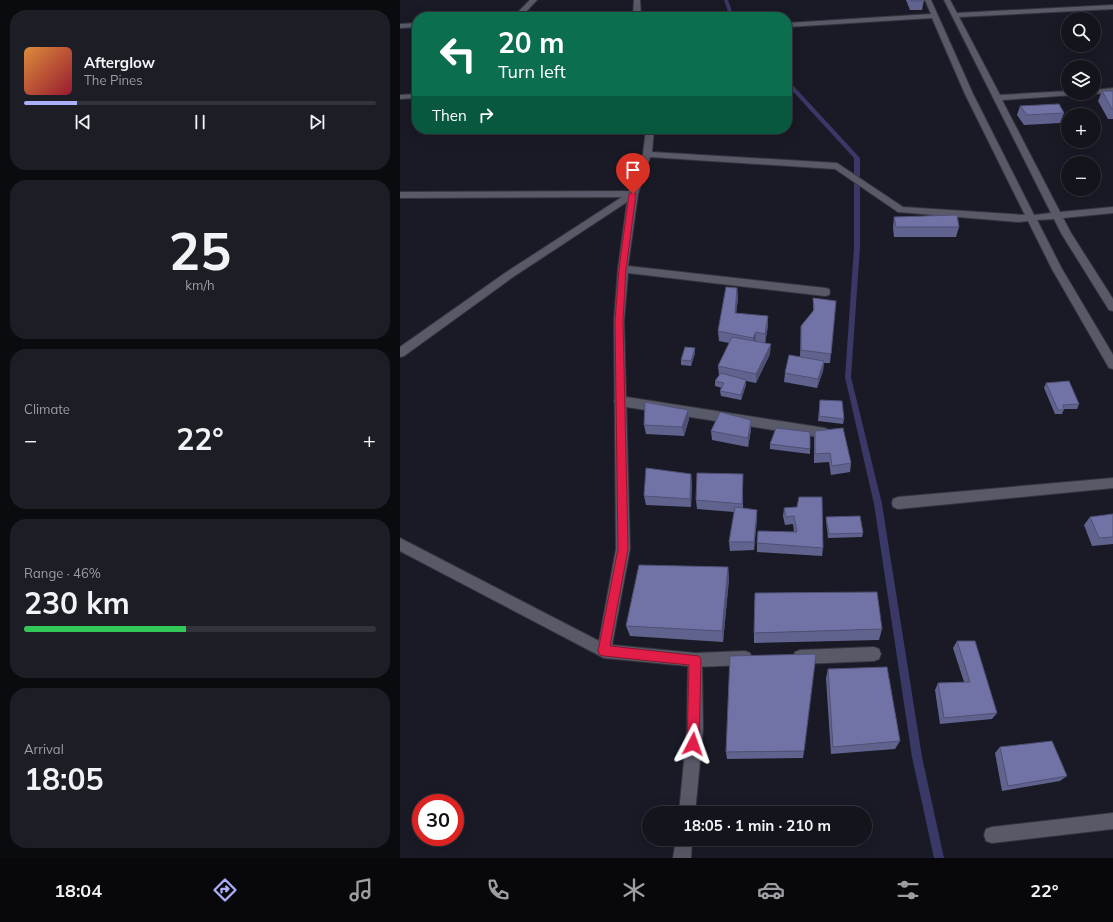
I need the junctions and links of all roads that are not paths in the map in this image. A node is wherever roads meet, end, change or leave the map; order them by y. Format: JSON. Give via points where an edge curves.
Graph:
{"nodes":[{"id":1,"x":534,"y":0,"type":"edge"},
{"id":2,"x":637,"y":0,"type":"edge"},
{"id":3,"x":928,"y":0,"type":"edge"},
{"id":4,"x":947,"y":0,"type":"edge"},
{"id":5,"x":1113,"y":7,"type":"edge"},
{"id":6,"x":522,"y":12,"type":"edge"},
{"id":7,"x":637,"y":12,"type":"edge"},
{"id":8,"x":954,"y":15,"type":"junction"},
{"id":9,"x":935,"y":16,"type":"junction"},
{"id":10,"x":412,"y":25,"type":"edge"},
{"id":11,"x":792,"y":25,"type":"edge"},
{"id":12,"x":400,"y":26,"type":"edge"},
{"id":13,"x":1113,"y":90,"type":"edge"},
{"id":14,"x":1101,"y":91,"type":"edge"},
{"id":15,"x":1061,"y":94,"type":"edge"},
{"id":16,"x":412,"y":96,"type":"edge"},
{"id":17,"x":400,"y":97,"type":"edge"},
{"id":18,"x":997,"y":98,"type":"junction"},
{"id":19,"x":649,"y":134,"type":"edge"},
{"id":20,"x":647,"y":154,"type":"junction"},
{"id":21,"x":633,"y":194,"type":"junction"},
{"id":22,"x":400,"y":196,"type":"edge"},
{"id":23,"x":1113,"y":210,"type":"edge"},
{"id":24,"x":1057,"y":215,"type":"junction"},
{"id":25,"x":1031,"y":218,"type":"junction"},
{"id":26,"x":622,"y":269,"type":"junction"},
{"id":27,"x":825,"y":292,"type":"dead end"},
{"id":28,"x":1113,"y":307,"type":"edge"},
{"id":29,"x":402,"y":349,"type":"edge"},
{"id":30,"x":1113,"y":364,"type":"edge"},
{"id":31,"x":620,"y":401,"type":"junction"},
{"id":32,"x":825,"y":433,"type":"edge"},
{"id":33,"x":1113,"y":483,"type":"edge"},
{"id":34,"x":898,"y":502,"type":"dead end"},
{"id":35,"x":400,"y":544,"type":"edge"},
{"id":36,"x":604,"y":651,"type":"junction"},
{"id":37,"x":874,"y":654,"type":"dead end"},
{"id":38,"x":788,"y":657,"type":"edge"},
{"id":39,"x":757,"y":658,"type":"edge"},
{"id":40,"x":695,"y":660,"type":"junction"},
{"id":41,"x":688,"y":806,"type":"edge"},
{"id":42,"x":1113,"y":821,"type":"edge"},
{"id":43,"x":992,"y":835,"type":"dead end"},
{"id":44,"x":683,"y":846,"type":"edge"},
{"id":45,"x":682,"y":858,"type":"edge"}],
"edges":[{"from":1,"to":6,"type":"street"},
{"from":2,"to":7,"type":"street"},
{"from":3,"to":9,"type":"street"},
{"from":4,"to":8,"type":"street"},
{"from":5,"to":8,"type":"street"},
{"from":8,"to":18,"type":"street"},
{"from":9,"to":11,"type":"street"},
{"from":9,"to":25,"type":"street","via":[[969,94]]},
{"from":10,"to":12,"type":"street"},
{"from":13,"to":14,"type":"street"},
{"from":15,"to":18,"type":"street"},
{"from":16,"to":17,"type":"street"},
{"from":18,"to":24,"type":"street"},
{"from":19,"to":20,"type":"street"},
{"from":20,"to":21,"type":"street"},
{"from":20,"to":25,"type":"street","via":[[838,166],[901,210]]},
{"from":21,"to":22,"type":"street"},
{"from":21,"to":26,"type":"street"},
{"from":21,"to":29,"type":"street"},
{"from":23,"to":24,"type":"street"},
{"from":24,"to":25,"type":"street"},
{"from":24,"to":28,"type":"street"},
{"from":25,"to":30,"type":"street","via":[[1057,269]]},
{"from":26,"to":27,"type":"street"},
{"from":26,"to":31,"type":"street","via":[[619,321]]},
{"from":31,"to":32,"type":"street"},
{"from":31,"to":36,"type":"street","via":[[623,549]]},
{"from":33,"to":34,"type":"street"},
{"from":35,"to":36,"type":"street"},
{"from":36,"to":40,"type":"street"},
{"from":37,"to":38,"type":"street"},
{"from":39,"to":40,"type":"street"},
{"from":40,"to":41,"type":"street","via":[[695,730]]},
{"from":42,"to":43,"type":"street"},
{"from":44,"to":45,"type":"street"}]}
